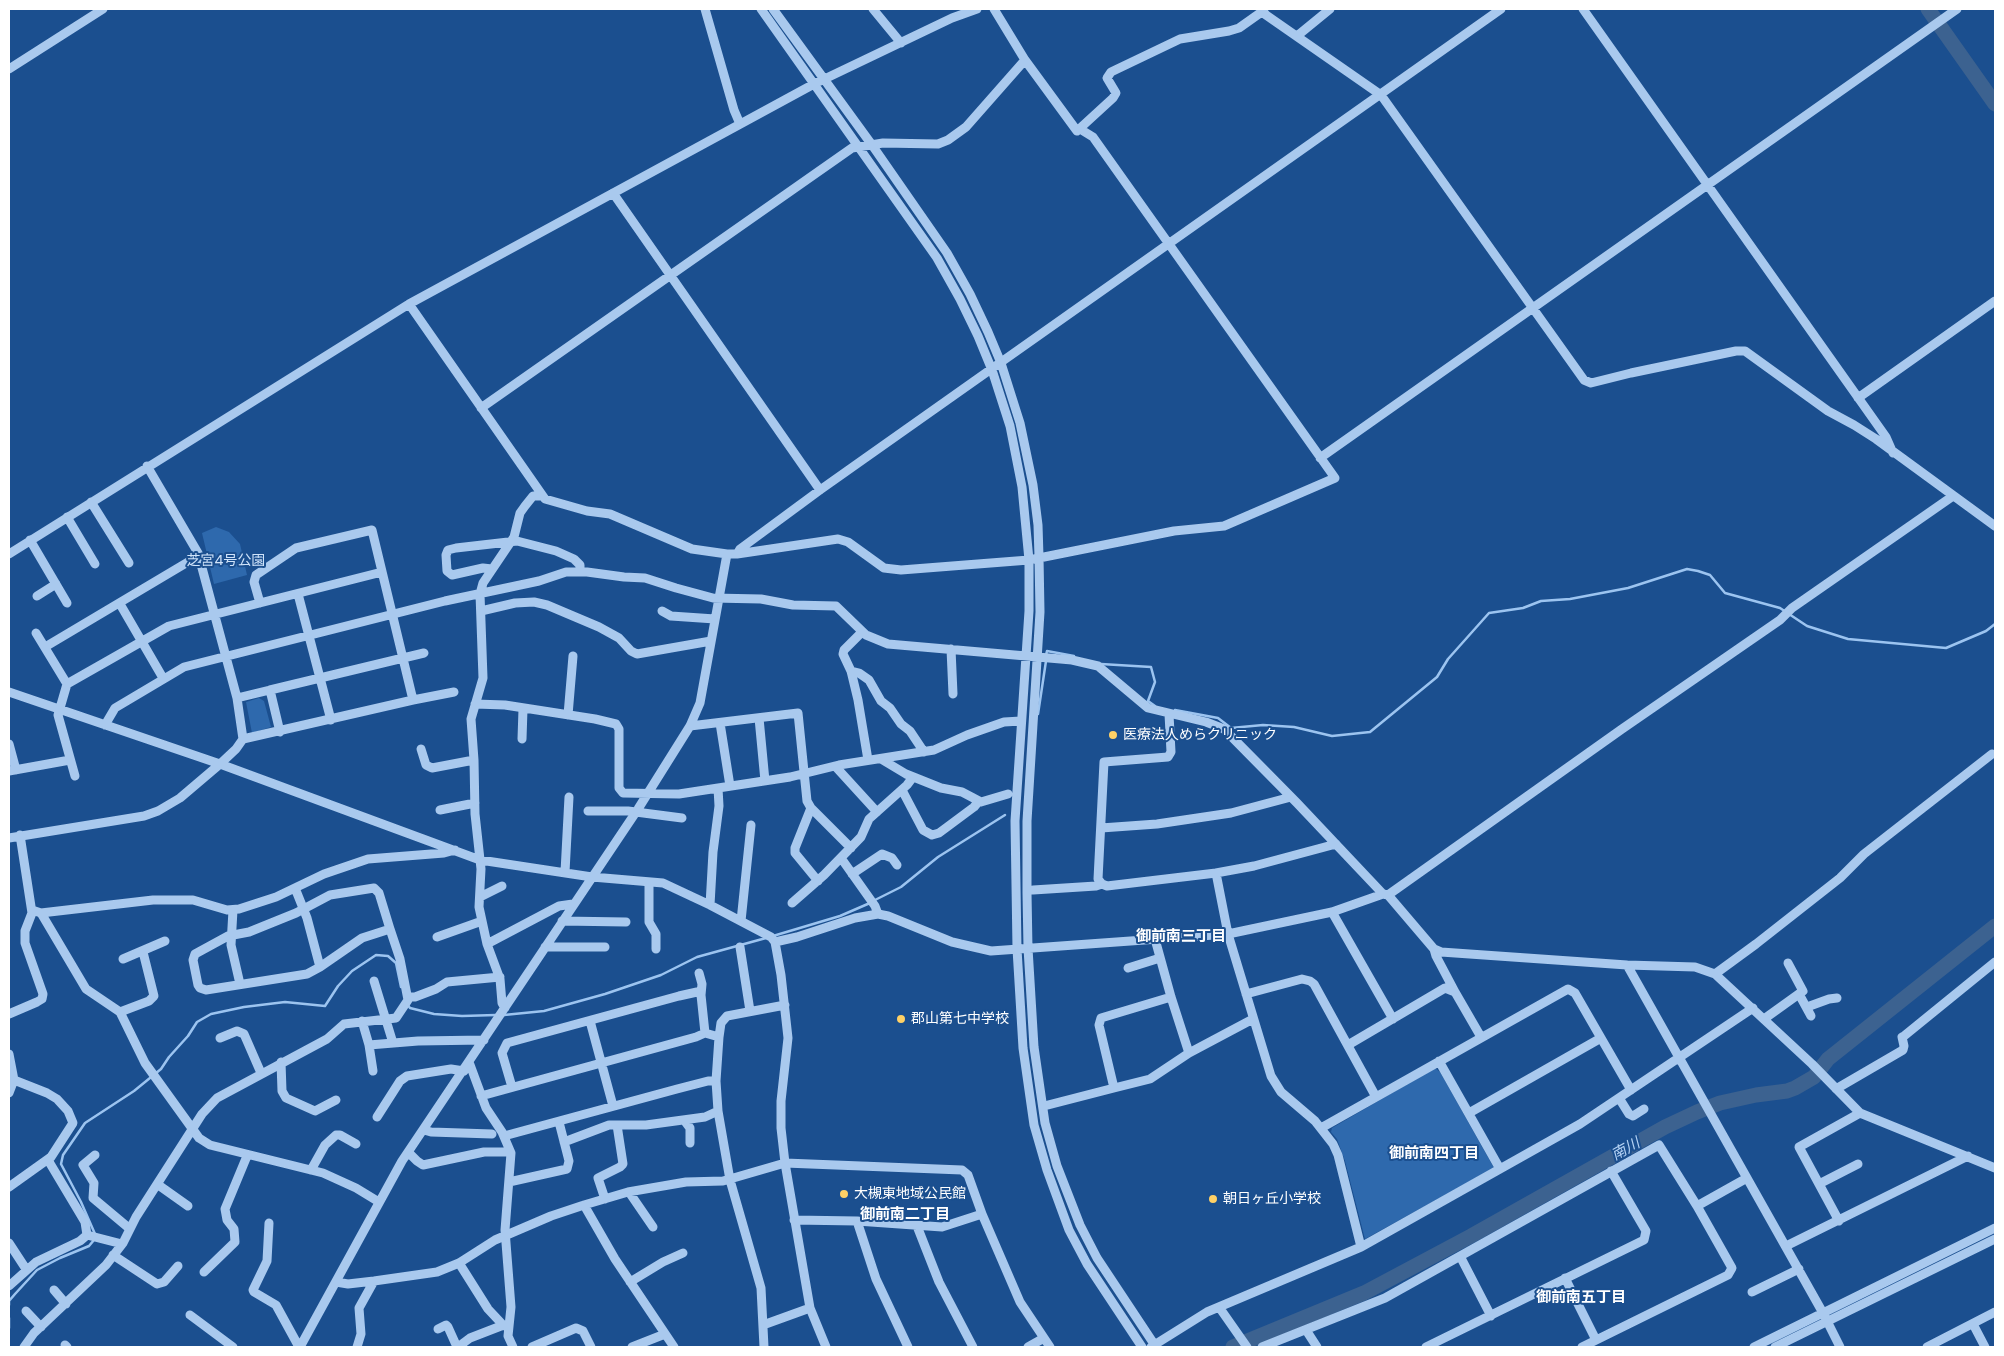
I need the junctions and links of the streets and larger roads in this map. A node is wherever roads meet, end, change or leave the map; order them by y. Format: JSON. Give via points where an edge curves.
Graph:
{"nodes":[{"id":1,"x":103,"y":9,"type":"edge"},
{"id":2,"x":705,"y":9,"type":"edge"},
{"id":3,"x":761,"y":9,"type":"edge"},
{"id":4,"x":774,"y":9,"type":"edge"},
{"id":5,"x":873,"y":9,"type":"edge"},
{"id":6,"x":977,"y":9,"type":"edge"},
{"id":7,"x":994,"y":9,"type":"edge"},
{"id":8,"x":1330,"y":9,"type":"edge"},
{"id":9,"x":1501,"y":9,"type":"edge"},
{"id":10,"x":1583,"y":9,"type":"edge"},
{"id":11,"x":1957,"y":9,"type":"edge"},
{"id":12,"x":1262,"y":10,"type":"edge"},
{"id":13,"x":951,"y":13,"type":"edge"},
{"id":14,"x":1297,"y":36,"type":"junction"},
{"id":15,"x":901,"y":43,"type":"junction"},
{"id":16,"x":1025,"y":60,"type":"junction"},
{"id":17,"x":9,"y":69,"type":"edge"},
{"id":18,"x":824,"y":79,"type":"junction"},
{"id":19,"x":814,"y":84,"type":"junction"},
{"id":20,"x":1381,"y":94,"type":"junction"},
{"id":21,"x":740,"y":124,"type":"junction"},
{"id":22,"x":1080,"y":129,"type":"junction"},
{"id":23,"x":872,"y":145,"type":"junction"},
{"id":24,"x":860,"y":146,"type":"junction"},
{"id":25,"x":1707,"y":184,"type":"junction"},
{"id":26,"x":613,"y":193,"type":"junction"},
{"id":27,"x":1169,"y":244,"type":"junction"},
{"id":28,"x":671,"y":276,"type":"junction"},
{"id":29,"x":1995,"y":301,"type":"edge"},
{"id":30,"x":409,"y":304,"type":"junction"},
{"id":31,"x":1532,"y":307,"type":"junction"},
{"id":32,"x":1001,"y":363,"type":"junction"},
{"id":33,"x":992,"y":370,"type":"junction"},
{"id":34,"x":1858,"y":398,"type":"junction"},
{"id":35,"x":481,"y":408,"type":"junction"},
{"id":36,"x":1892,"y":453,"type":"junction"},
{"id":37,"x":1320,"y":458,"type":"junction"},
{"id":38,"x":147,"y":466,"type":"junction"},
{"id":39,"x":820,"y":490,"type":"junction"},
{"id":40,"x":542,"y":496,"type":"junction"},
{"id":41,"x":1953,"y":496,"type":"junction"},
{"id":42,"x":91,"y":502,"type":"junction"},
{"id":43,"x":67,"y":517,"type":"junction"},
{"id":44,"x":1995,"y":526,"type":"edge"},
{"id":45,"x":30,"y":540,"type":"junction"},
{"id":46,"x":511,"y":541,"type":"junction"},
{"id":47,"x":9,"y":554,"type":"edge"},
{"id":48,"x":732,"y":554,"type":"junction"},
{"id":49,"x":199,"y":557,"type":"junction"},
{"id":50,"x":1039,"y":557,"type":"junction"},
{"id":51,"x":1029,"y":560,"type":"junction"},
{"id":52,"x":129,"y":563,"type":"dead end"},
{"id":53,"x":94,"y":564,"type":"dead end"},
{"id":54,"x":492,"y":569,"type":"junction"},
{"id":55,"x":580,"y":571,"type":"junction"},
{"id":56,"x":382,"y":572,"type":"junction"},
{"id":57,"x":56,"y":584,"type":"junction"},
{"id":58,"x":298,"y":594,"type":"junction"},
{"id":59,"x":480,"y":594,"type":"junction"},
{"id":60,"x":37,"y":596,"type":"dead end"},
{"id":61,"x":718,"y":598,"type":"junction"},
{"id":62,"x":67,"y":603,"type":"dead end"},
{"id":63,"x":260,"y":603,"type":"junction"},
{"id":64,"x":120,"y":604,"type":"junction"},
{"id":65,"x":481,"y":611,"type":"junction"},
{"id":66,"x":662,"y":612,"type":"dead end"},
{"id":67,"x":214,"y":614,"type":"junction"},
{"id":68,"x":393,"y":615,"type":"junction"},
{"id":69,"x":715,"y":619,"type":"junction"},
{"id":70,"x":862,"y":632,"type":"junction"},
{"id":71,"x":36,"y":633,"type":"dead end"},
{"id":72,"x":309,"y":636,"type":"junction"},
{"id":73,"x":140,"y":641,"type":"junction"},
{"id":74,"x":711,"y":642,"type":"junction"},
{"id":75,"x":45,"y":647,"type":"junction"},
{"id":76,"x":951,"y":649,"type":"junction"},
{"id":77,"x":424,"y":653,"type":"dead end"},
{"id":78,"x":225,"y":656,"type":"junction"},
{"id":79,"x":573,"y":656,"type":"dead end"},
{"id":80,"x":1025,"y":657,"type":"junction"},
{"id":81,"x":1036,"y":658,"type":"junction"},
{"id":82,"x":403,"y":659,"type":"junction"},
{"id":83,"x":851,"y":671,"type":"junction"},
{"id":84,"x":163,"y":678,"type":"junction"},
{"id":85,"x":320,"y":678,"type":"junction"},
{"id":86,"x":67,"y":684,"type":"junction"},
{"id":87,"x":270,"y":690,"type":"junction"},
{"id":88,"x":9,"y":692,"type":"edge"},
{"id":89,"x":454,"y":692,"type":"dead end"},
{"id":90,"x":954,"y":694,"type":"dead end"},
{"id":91,"x":237,"y":698,"type":"junction"},
{"id":92,"x":413,"y":700,"type":"junction"},
{"id":93,"x":475,"y":704,"type":"junction"},
{"id":94,"x":523,"y":709,"type":"junction"},
{"id":95,"x":60,"y":710,"type":"junction"},
{"id":96,"x":1169,"y":714,"type":"junction"},
{"id":97,"x":568,"y":716,"type":"junction"},
{"id":98,"x":759,"y":718,"type":"junction"},
{"id":99,"x":331,"y":720,"type":"junction"},
{"id":100,"x":1021,"y":721,"type":"junction"},
{"id":101,"x":720,"y":724,"type":"junction"},
{"id":102,"x":105,"y":725,"type":"junction"},
{"id":103,"x":690,"y":726,"type":"junction"},
{"id":104,"x":280,"y":732,"type":"junction"},
{"id":105,"x":243,"y":739,"type":"junction"},
{"id":106,"x":522,"y":739,"type":"dead end"},
{"id":107,"x":9,"y":744,"type":"edge"},
{"id":108,"x":421,"y":749,"type":"dead end"},
{"id":109,"x":924,"y":752,"type":"junction"},
{"id":110,"x":1994,"y":755,"type":"edge"},
{"id":111,"x":881,"y":759,"type":"junction"},
{"id":112,"x":70,"y":760,"type":"junction"},
{"id":113,"x":474,"y":760,"type":"junction"},
{"id":114,"x":868,"y":760,"type":"junction"},
{"id":115,"x":220,"y":764,"type":"junction"},
{"id":116,"x":835,"y":766,"type":"junction"},
{"id":117,"x":12,"y":771,"type":"edge"},
{"id":118,"x":804,"y":774,"type":"junction"},
{"id":119,"x":75,"y":776,"type":"dead end"},
{"id":120,"x":913,"y":777,"type":"junction"},
{"id":121,"x":766,"y":781,"type":"junction"},
{"id":122,"x":730,"y":786,"type":"junction"},
{"id":123,"x":718,"y":788,"type":"junction"},
{"id":124,"x":902,"y":790,"type":"junction"},
{"id":125,"x":649,"y":792,"type":"junction"},
{"id":126,"x":1008,"y":794,"type":"dead end"},
{"id":127,"x":1291,"y":796,"type":"junction"},
{"id":128,"x":569,"y":797,"type":"dead end"},
{"id":129,"x":979,"y":801,"type":"junction"},
{"id":130,"x":475,"y":803,"type":"junction"},
{"id":131,"x":811,"y":808,"type":"junction"},
{"id":132,"x":440,"y":810,"type":"dead end"},
{"id":133,"x":588,"y":811,"type":"dead end"},
{"id":134,"x":636,"y":812,"type":"junction"},
{"id":135,"x":877,"y":812,"type":"junction"},
{"id":136,"x":682,"y":818,"type":"dead end"},
{"id":137,"x":750,"y":825,"type":"dead end"},
{"id":138,"x":1101,"y":828,"type":"junction"},
{"id":139,"x":20,"y":835,"type":"junction"},
{"id":140,"x":9,"y":838,"type":"edge"},
{"id":141,"x":1336,"y":844,"type":"junction"},
{"id":142,"x":851,"y":848,"type":"junction"},
{"id":143,"x":455,"y":850,"type":"junction"},
{"id":144,"x":840,"y":858,"type":"junction"},
{"id":145,"x":480,"y":860,"type":"junction"},
{"id":146,"x":897,"y":865,"type":"dead end"},
{"id":147,"x":565,"y":872,"type":"junction"},
{"id":148,"x":1216,"y":873,"type":"junction"},
{"id":149,"x":852,"y":874,"type":"junction"},
{"id":150,"x":592,"y":877,"type":"junction"},
{"id":151,"x":818,"y":880,"type":"junction"},
{"id":152,"x":649,"y":882,"type":"junction"},
{"id":153,"x":1102,"y":884,"type":"junction"},
{"id":154,"x":502,"y":886,"type":"dead end"},
{"id":155,"x":295,"y":888,"type":"junction"},
{"id":156,"x":1033,"y":890,"type":"dead end"},
{"id":157,"x":1385,"y":895,"type":"junction"},
{"id":158,"x":480,"y":897,"type":"junction"},
{"id":159,"x":574,"y":904,"type":"junction"},
{"id":160,"x":792,"y":904,"type":"dead end"},
{"id":161,"x":710,"y":905,"type":"junction"},
{"id":162,"x":304,"y":909,"type":"junction"},
{"id":163,"x":233,"y":910,"type":"junction"},
{"id":164,"x":37,"y":911,"type":"junction"},
{"id":165,"x":1332,"y":912,"type":"junction"},
{"id":166,"x":878,"y":914,"type":"junction"},
{"id":167,"x":482,"y":921,"type":"junction"},
{"id":168,"x":562,"y":921,"type":"junction"},
{"id":169,"x":741,"y":921,"type":"junction"},
{"id":170,"x":626,"y":922,"type":"dead end"},
{"id":171,"x":390,"y":929,"type":"junction"},
{"id":172,"x":232,"y":934,"type":"junction"},
{"id":173,"x":1228,"y":934,"type":"junction"},
{"id":174,"x":437,"y":937,"type":"dead end"},
{"id":175,"x":1155,"y":939,"type":"junction"},
{"id":176,"x":165,"y":941,"type":"dead end"},
{"id":177,"x":775,"y":942,"type":"junction"},
{"id":178,"x":487,"y":944,"type":"junction"},
{"id":179,"x":545,"y":947,"type":"junction"},
{"id":180,"x":605,"y":947,"type":"dead end"},
{"id":181,"x":740,"y":947,"type":"dead end"},
{"id":182,"x":1028,"y":948,"type":"junction"},
{"id":183,"x":656,"y":949,"type":"dead end"},
{"id":184,"x":1017,"y":949,"type":"junction"},
{"id":185,"x":1434,"y":949,"type":"junction"},
{"id":186,"x":143,"y":952,"type":"junction"},
{"id":187,"x":1160,"y":958,"type":"junction"},
{"id":188,"x":123,"y":959,"type":"dead end"},
{"id":189,"x":1995,"y":962,"type":"edge"},
{"id":190,"x":1788,"y":963,"type":"dead end"},
{"id":191,"x":1627,"y":965,"type":"junction"},
{"id":192,"x":320,"y":967,"type":"junction"},
{"id":193,"x":1128,"y":968,"type":"dead end"},
{"id":194,"x":699,"y":973,"type":"dead end"},
{"id":195,"x":1715,"y":974,"type":"junction"},
{"id":196,"x":500,"y":976,"type":"junction"},
{"id":197,"x":374,"y":981,"type":"dead end"},
{"id":198,"x":240,"y":984,"type":"junction"},
{"id":199,"x":1454,"y":992,"type":"junction"},
{"id":200,"x":1246,"y":994,"type":"junction"},
{"id":201,"x":1799,"y":994,"type":"junction"},
{"id":202,"x":701,"y":995,"type":"junction"},
{"id":203,"x":408,"y":997,"type":"junction"},
{"id":204,"x":1171,"y":997,"type":"junction"},
{"id":205,"x":1837,"y":998,"type":"dead end"},
{"id":206,"x":785,"y":1004,"type":"junction"},
{"id":207,"x":1807,"y":1007,"type":"junction"},
{"id":208,"x":505,"y":1008,"type":"junction"},
{"id":209,"x":1753,"y":1008,"type":"junction"},
{"id":210,"x":750,"y":1011,"type":"junction"},
{"id":211,"x":120,"y":1012,"type":"junction"},
{"id":212,"x":9,"y":1014,"type":"edge"},
{"id":213,"x":1812,"y":1016,"type":"dead end"},
{"id":214,"x":386,"y":1019,"type":"junction"},
{"id":215,"x":1253,"y":1019,"type":"junction"},
{"id":216,"x":1393,"y":1019,"type":"junction"},
{"id":217,"x":1764,"y":1019,"type":"junction"},
{"id":218,"x":362,"y":1021,"type":"junction"},
{"id":219,"x":590,"y":1021,"type":"junction"},
{"id":220,"x":705,"y":1033,"type":"junction"},
{"id":221,"x":1481,"y":1037,"type":"junction"},
{"id":222,"x":220,"y":1038,"type":"dead end"},
{"id":223,"x":719,"y":1038,"type":"junction"},
{"id":224,"x":1601,"y":1038,"type":"junction"},
{"id":225,"x":484,"y":1040,"type":"junction"},
{"id":226,"x":393,"y":1043,"type":"junction"},
{"id":227,"x":369,"y":1045,"type":"junction"},
{"id":228,"x":1348,"y":1045,"type":"junction"},
{"id":229,"x":1189,"y":1053,"type":"junction"},
{"id":230,"x":9,"y":1054,"type":"edge"},
{"id":231,"x":1679,"y":1057,"type":"junction"},
{"id":232,"x":281,"y":1062,"type":"junction"},
{"id":233,"x":469,"y":1062,"type":"junction"},
{"id":234,"x":1439,"y":1062,"type":"junction"},
{"id":235,"x":602,"y":1063,"type":"junction"},
{"id":236,"x":373,"y":1071,"type":"dead end"},
{"id":237,"x":464,"y":1071,"type":"junction"},
{"id":238,"x":261,"y":1073,"type":"junction"},
{"id":239,"x":14,"y":1080,"type":"junction"},
{"id":240,"x":716,"y":1081,"type":"junction"},
{"id":241,"x":1834,"y":1086,"type":"junction"},
{"id":242,"x":512,"y":1087,"type":"junction"},
{"id":243,"x":1114,"y":1088,"type":"junction"},
{"id":244,"x":1631,"y":1090,"type":"junction"},
{"id":245,"x":9,"y":1093,"type":"edge"},
{"id":246,"x":482,"y":1096,"type":"junction"},
{"id":247,"x":1376,"y":1097,"type":"junction"},
{"id":248,"x":1619,"y":1098,"type":"junction"},
{"id":249,"x":336,"y":1100,"type":"dead end"},
{"id":250,"x":1048,"y":1105,"type":"dead end"},
{"id":251,"x":613,"y":1106,"type":"junction"},
{"id":252,"x":1644,"y":1110,"type":"dead end"},
{"id":253,"x":718,"y":1112,"type":"junction"},
{"id":254,"x":1468,"y":1113,"type":"junction"},
{"id":255,"x":1860,"y":1113,"type":"junction"},
{"id":256,"x":377,"y":1117,"type":"dead end"},
{"id":257,"x":684,"y":1120,"type":"junction"},
{"id":258,"x":559,"y":1122,"type":"junction"},
{"id":259,"x":617,"y":1125,"type":"junction"},
{"id":260,"x":1322,"y":1128,"type":"junction"},
{"id":261,"x":192,"y":1130,"type":"junction"},
{"id":262,"x":424,"y":1130,"type":"junction"},
{"id":263,"x":492,"y":1134,"type":"dead end"},
{"id":264,"x":504,"y":1136,"type":"junction"},
{"id":265,"x":564,"y":1142,"type":"junction"},
{"id":266,"x":690,"y":1143,"type":"dead end"},
{"id":267,"x":356,"y":1144,"type":"dead end"},
{"id":268,"x":408,"y":1152,"type":"junction"},
{"id":269,"x":510,"y":1152,"type":"junction"},
{"id":270,"x":95,"y":1155,"type":"dead end"},
{"id":271,"x":247,"y":1156,"type":"junction"},
{"id":272,"x":1968,"y":1156,"type":"junction"},
{"id":273,"x":48,"y":1160,"type":"junction"},
{"id":274,"x":785,"y":1163,"type":"junction"},
{"id":275,"x":1858,"y":1164,"type":"dead end"},
{"id":276,"x":1995,"y":1168,"type":"edge"},
{"id":277,"x":1500,"y":1169,"type":"junction"},
{"id":278,"x":311,"y":1170,"type":"junction"},
{"id":279,"x":1611,"y":1171,"type":"junction"},
{"id":280,"x":1747,"y":1178,"type":"junction"},
{"id":281,"x":730,"y":1180,"type":"junction"},
{"id":282,"x":509,"y":1182,"type":"junction"},
{"id":283,"x":157,"y":1184,"type":"junction"},
{"id":284,"x":1819,"y":1184,"type":"junction"},
{"id":285,"x":9,"y":1187,"type":"edge"},
{"id":286,"x":629,"y":1192,"type":"junction"},
{"id":287,"x":605,"y":1199,"type":"junction"},
{"id":288,"x":379,"y":1202,"type":"junction"},
{"id":289,"x":584,"y":1205,"type":"junction"},
{"id":290,"x":188,"y":1206,"type":"dead end"},
{"id":291,"x":1697,"y":1206,"type":"junction"},
{"id":292,"x":982,"y":1214,"type":"junction"},
{"id":293,"x":794,"y":1220,"type":"junction"},
{"id":294,"x":857,"y":1221,"type":"junction"},
{"id":295,"x":1839,"y":1221,"type":"junction"},
{"id":296,"x":269,"y":1223,"type":"dead end"},
{"id":297,"x":917,"y":1226,"type":"junction"},
{"id":298,"x":652,"y":1227,"type":"dead end"},
{"id":299,"x":1995,"y":1228,"type":"edge"},
{"id":300,"x":130,"y":1229,"type":"junction"},
{"id":301,"x":87,"y":1235,"type":"junction"},
{"id":302,"x":506,"y":1236,"type":"junction"},
{"id":303,"x":1995,"y":1239,"type":"edge"},
{"id":304,"x":9,"y":1243,"type":"edge"},
{"id":305,"x":122,"y":1244,"type":"junction"},
{"id":306,"x":1786,"y":1246,"type":"junction"},
{"id":307,"x":1361,"y":1247,"type":"junction"},
{"id":308,"x":683,"y":1253,"type":"dead end"},
{"id":309,"x":113,"y":1256,"type":"junction"},
{"id":310,"x":1460,"y":1256,"type":"junction"},
{"id":311,"x":459,"y":1263,"type":"junction"},
{"id":312,"x":178,"y":1266,"type":"dead end"},
{"id":313,"x":26,"y":1269,"type":"junction"},
{"id":314,"x":1799,"y":1269,"type":"junction"},
{"id":315,"x":204,"y":1272,"type":"dead end"},
{"id":316,"x":1565,"y":1278,"type":"junction"},
{"id":317,"x":374,"y":1281,"type":"junction"},
{"id":318,"x":336,"y":1282,"type":"junction"},
{"id":319,"x":630,"y":1282,"type":"junction"},
{"id":320,"x":9,"y":1286,"type":"edge"},
{"id":321,"x":54,"y":1290,"type":"dead end"},
{"id":322,"x":1752,"y":1292,"type":"dead end"},
{"id":323,"x":66,"y":1304,"type":"junction"},
{"id":324,"x":1219,"y":1307,"type":"junction"},
{"id":325,"x":810,"y":1308,"type":"junction"},
{"id":326,"x":26,"y":1310,"type":"dead end"},
{"id":327,"x":1995,"y":1312,"type":"edge"},
{"id":328,"x":190,"y":1315,"type":"dead end"},
{"id":329,"x":1490,"y":1316,"type":"junction"},
{"id":330,"x":1825,"y":1317,"type":"junction"},
{"id":331,"x":1973,"y":1324,"type":"junction"},
{"id":332,"x":763,"y":1325,"type":"junction"},
{"id":333,"x":506,"y":1326,"type":"junction"},
{"id":334,"x":41,"y":1327,"type":"junction"},
{"id":335,"x":438,"y":1329,"type":"dead end"},
{"id":336,"x":1306,"y":1330,"type":"junction"},
{"id":337,"x":665,"y":1334,"type":"junction"},
{"id":338,"x":1044,"y":1338,"type":"junction"},
{"id":339,"x":1596,"y":1340,"type":"junction"},
{"id":340,"x":1937,"y":1345,"type":"edge"},
{"id":341,"x":1154,"y":1346,"type":"edge"},
{"id":342,"x":24,"y":1347,"type":"edge"},
{"id":343,"x":233,"y":1347,"type":"edge"},
{"id":344,"x":299,"y":1347,"type":"edge"},
{"id":345,"x":357,"y":1347,"type":"edge"},
{"id":346,"x":457,"y":1347,"type":"edge"},
{"id":347,"x":513,"y":1347,"type":"edge"},
{"id":348,"x":532,"y":1347,"type":"edge"},
{"id":349,"x":591,"y":1347,"type":"edge"},
{"id":350,"x":632,"y":1347,"type":"edge"},
{"id":351,"x":674,"y":1347,"type":"edge"},
{"id":352,"x":764,"y":1347,"type":"edge"},
{"id":353,"x":826,"y":1347,"type":"edge"},
{"id":354,"x":908,"y":1347,"type":"edge"},
{"id":355,"x":973,"y":1347,"type":"edge"},
{"id":356,"x":1028,"y":1347,"type":"edge"},
{"id":357,"x":1050,"y":1347,"type":"edge"},
{"id":358,"x":1142,"y":1347,"type":"edge"},
{"id":359,"x":1247,"y":1347,"type":"edge"},
{"id":360,"x":1262,"y":1347,"type":"edge"},
{"id":361,"x":1317,"y":1347,"type":"edge"},
{"id":362,"x":1426,"y":1347,"type":"edge"},
{"id":363,"x":1582,"y":1347,"type":"edge"},
{"id":364,"x":1754,"y":1347,"type":"edge"},
{"id":365,"x":1774,"y":1347,"type":"edge"},
{"id":366,"x":1840,"y":1347,"type":"edge"},
{"id":367,"x":1927,"y":1347,"type":"edge"},
{"id":368,"x":1985,"y":1347,"type":"edge"}],
"edges":[{"from":1,"to":17,"type":"street"},
{"from":2,"to":21,"type":"street"},
{"from":3,"to":19,"type":"street"},
{"from":4,"to":18,"type":"street"},
{"from":5,"to":15,"type":"street"},
{"from":6,"to":13,"type":"street"},
{"from":7,"to":16,"type":"street"},
{"from":8,"to":14,"type":"street"},
{"from":9,"to":20,"type":"street"},
{"from":10,"to":25,"type":"street"},
{"from":11,"to":25,"type":"street"},
{"from":12,"to":14,"type":"street"},
{"from":12,"to":22,"type":"street","via":[[1239,28],[1180,39],[1111,72],[1108,78],[1116,93]]},
{"from":13,"to":15,"type":"street"},
{"from":14,"to":20,"type":"street"},
{"from":15,"to":18,"type":"street"},
{"from":16,"to":22,"type":"street","via":[[1076,131]]},
{"from":16,"to":23,"type":"street","via":[[966,127],[948,140],[938,144]]},
{"from":18,"to":19,"type":"street"},
{"from":18,"to":23,"type":"street"},
{"from":19,"to":21,"type":"street"},
{"from":19,"to":24,"type":"street"},
{"from":20,"to":27,"type":"street"},
{"from":20,"to":31,"type":"street"},
{"from":21,"to":26,"type":"street"},
{"from":22,"to":27,"type":"street","via":[[1093,137]]},
{"from":23,"to":24,"type":"street"},
{"from":23,"to":32,"type":"street","via":[[946,253],[970,294]]},
{"from":24,"to":28,"type":"street","via":[[852,148]]},
{"from":24,"to":33,"type":"street","via":[[937,258],[960,299]]},
{"from":25,"to":31,"type":"street"},
{"from":25,"to":34,"type":"street"},
{"from":26,"to":28,"type":"street"},
{"from":26,"to":30,"type":"street"},
{"from":27,"to":32,"type":"street"},
{"from":27,"to":37,"type":"street"},
{"from":28,"to":35,"type":"street"},
{"from":28,"to":39,"type":"street"},
{"from":29,"to":34,"type":"street"},
{"from":30,"to":35,"type":"street"},
{"from":30,"to":38,"type":"street"},
{"from":31,"to":36,"type":"street","via":[[1588,382],[1745,351]]},
{"from":31,"to":37,"type":"street"},
{"from":32,"to":33,"type":"street"},
{"from":32,"to":50,"type":"street","via":[[1020,423],[1033,485]]},
{"from":33,"to":39,"type":"street"},
{"from":33,"to":51,"type":"street","via":[[1017,459]]},
{"from":34,"to":36,"type":"street","via":[[1886,437]]},
{"from":35,"to":40,"type":"street"},
{"from":36,"to":41,"type":"street"},
{"from":37,"to":50,"type":"street","via":[[1335,478],[1224,526],[1174,531]]},
{"from":38,"to":42,"type":"street"},
{"from":38,"to":49,"type":"street"},
{"from":39,"to":48,"type":"street"},
{"from":40,"to":46,"type":"street","via":[[533,496],[525,506]]},
{"from":40,"to":48,"type":"street","via":[[549,501],[610,514],[679,545]]},
{"from":41,"to":44,"type":"street"},
{"from":41,"to":157,"type":"street"},
{"from":42,"to":43,"type":"street"},
{"from":42,"to":52,"type":"street"},
{"from":43,"to":45,"type":"street"},
{"from":43,"to":53,"type":"street"},
{"from":45,"to":47,"type":"street"},
{"from":45,"to":57,"type":"street"},
{"from":46,"to":54,"type":"street"},
{"from":46,"to":54,"type":"street","via":[[456,548],[448,550],[446,555],[447,571],[452,575]]},
{"from":46,"to":55,"type":"street","via":[[556,551],[576,560]]},
{"from":48,"to":51,"type":"street","via":[[838,539],[848,542],[884,568],[901,570]]},
{"from":48,"to":61,"type":"street"},
{"from":49,"to":64,"type":"street"},
{"from":49,"to":67,"type":"street"},
{"from":50,"to":51,"type":"street"},
{"from":50,"to":81,"type":"street","via":[[1041,596]]},
{"from":51,"to":80,"type":"street"},
{"from":54,"to":59,"type":"street"},
{"from":55,"to":59,"type":"street"},
{"from":55,"to":61,"type":"street","via":[[645,578]]},
{"from":56,"to":58,"type":"street"},
{"from":56,"to":63,"type":"street","via":[[372,530],[298,547],[256,575],[254,582]]},
{"from":56,"to":68,"type":"street"},
{"from":57,"to":60,"type":"street"},
{"from":57,"to":62,"type":"street"},
{"from":58,"to":63,"type":"street"},
{"from":58,"to":72,"type":"street"},
{"from":59,"to":65,"type":"street"},
{"from":59,"to":68,"type":"street"},
{"from":61,"to":69,"type":"street"},
{"from":61,"to":70,"type":"street","via":[[836,606]]},
{"from":63,"to":67,"type":"street"},
{"from":64,"to":73,"type":"street"},
{"from":64,"to":75,"type":"street"},
{"from":65,"to":74,"type":"street","via":[[534,602],[599,627],[619,638],[637,654]]},
{"from":65,"to":93,"type":"street","via":[[483,678]]},
{"from":66,"to":69,"type":"street","via":[[671,616]]},
{"from":67,"to":73,"type":"street","via":[[169,626]]},
{"from":67,"to":78,"type":"street"},
{"from":68,"to":72,"type":"street"},
{"from":68,"to":82,"type":"street"},
{"from":69,"to":74,"type":"street"},
{"from":70,"to":76,"type":"street","via":[[888,644]]},
{"from":70,"to":83,"type":"street","via":[[844,652]]},
{"from":71,"to":75,"type":"street"},
{"from":72,"to":78,"type":"street"},
{"from":72,"to":85,"type":"street"},
{"from":73,"to":84,"type":"street"},
{"from":73,"to":86,"type":"street"},
{"from":74,"to":103,"type":"street","via":[[700,703]]},
{"from":75,"to":86,"type":"street"},
{"from":76,"to":80,"type":"street"},
{"from":76,"to":90,"type":"street"},
{"from":77,"to":82,"type":"street"},
{"from":78,"to":84,"type":"street","via":[[184,667]]},
{"from":78,"to":91,"type":"street"},
{"from":79,"to":97,"type":"street"},
{"from":80,"to":81,"type":"street"},
{"from":80,"to":100,"type":"street"},
{"from":81,"to":96,"type":"street","via":[[1072,660],[1098,666],[1148,708]]},
{"from":81,"to":182,"type":"street","via":[[1027,821]]},
{"from":82,"to":85,"type":"street"},
{"from":82,"to":92,"type":"street"},
{"from":83,"to":109,"type":"street","via":[[869,680],[881,701],[910,731]]},
{"from":83,"to":114,"type":"street"},
{"from":84,"to":102,"type":"street","via":[[115,708]]},
{"from":85,"to":87,"type":"street"},
{"from":85,"to":99,"type":"street"},
{"from":86,"to":95,"type":"street"},
{"from":87,"to":91,"type":"street"},
{"from":87,"to":104,"type":"street"},
{"from":88,"to":95,"type":"street"},
{"from":89,"to":92,"type":"street"},
{"from":91,"to":105,"type":"street"},
{"from":92,"to":99,"type":"street"},
{"from":93,"to":94,"type":"street"},
{"from":93,"to":113,"type":"street","via":[[471,719]]},
{"from":94,"to":97,"type":"street"},
{"from":94,"to":106,"type":"street"},
{"from":95,"to":102,"type":"street"},
{"from":95,"to":112,"type":"street","via":[[58,717]]},
{"from":96,"to":127,"type":"street","via":[[1220,726]]},
{"from":96,"to":138,"type":"street","via":[[1172,752],[1168,757],[1104,762]]},
{"from":97,"to":125,"type":"street","via":[[616,724],[619,729],[619,789],[623,793]]},
{"from":98,"to":101,"type":"street"},
{"from":98,"to":118,"type":"street","via":[[798,713]]},
{"from":98,"to":121,"type":"street"},
{"from":99,"to":104,"type":"street"},
{"from":100,"to":109,"type":"street","via":[[1004,722]]},
{"from":100,"to":184,"type":"street","via":[[1015,821]]},
{"from":101,"to":103,"type":"street"},
{"from":101,"to":122,"type":"street"},
{"from":102,"to":115,"type":"street"},
{"from":103,"to":125,"type":"street"},
{"from":104,"to":105,"type":"street"},
{"from":105,"to":115,"type":"street"},
{"from":107,"to":117,"type":"street"},
{"from":108,"to":113,"type":"street","via":[[426,764],[432,768]]},
{"from":109,"to":111,"type":"street"},
{"from":110,"to":195,"type":"street"},
{"from":111,"to":114,"type":"street"},
{"from":111,"to":120,"type":"street"},
{"from":112,"to":117,"type":"street"},
{"from":112,"to":119,"type":"street"},
{"from":113,"to":130,"type":"street"},
{"from":114,"to":116,"type":"street"},
{"from":115,"to":139,"type":"street","via":[[180,798],[152,814]]},
{"from":115,"to":143,"type":"street"},
{"from":116,"to":118,"type":"street"},
{"from":116,"to":135,"type":"street"},
{"from":118,"to":121,"type":"street"},
{"from":118,"to":131,"type":"street"},
{"from":120,"to":124,"type":"street"},
{"from":120,"to":129,"type":"street","via":[[962,792]]},
{"from":121,"to":122,"type":"street"},
{"from":122,"to":123,"type":"street"},
{"from":123,"to":125,"type":"street","via":[[679,794]]},
{"from":123,"to":161,"type":"street"},
{"from":124,"to":129,"type":"street","via":[[923,830],[932,835]]},
{"from":124,"to":135,"type":"street"},
{"from":125,"to":134,"type":"street"},
{"from":126,"to":129,"type":"street"},
{"from":127,"to":138,"type":"street","via":[[1231,813],[1158,824]]},
{"from":127,"to":141,"type":"street"},
{"from":128,"to":147,"type":"street"},
{"from":130,"to":132,"type":"street"},
{"from":130,"to":145,"type":"street"},
{"from":131,"to":142,"type":"street"},
{"from":131,"to":151,"type":"street","via":[[795,853]]},
{"from":133,"to":134,"type":"street"},
{"from":134,"to":136,"type":"street"},
{"from":134,"to":150,"type":"street"},
{"from":135,"to":142,"type":"street"},
{"from":137,"to":169,"type":"street"},
{"from":138,"to":153,"type":"street","via":[[1098,879]]},
{"from":139,"to":140,"type":"street"},
{"from":139,"to":164,"type":"street"},
{"from":141,"to":148,"type":"street"},
{"from":141,"to":157,"type":"street"},
{"from":142,"to":144,"type":"street"},
{"from":143,"to":145,"type":"street"},
{"from":143,"to":155,"type":"street","via":[[368,859]]},
{"from":144,"to":149,"type":"street"},
{"from":144,"to":151,"type":"street"},
{"from":145,"to":147,"type":"street"},
{"from":145,"to":158,"type":"street"},
{"from":146,"to":149,"type":"street","via":[[892,858],[882,854]]},
{"from":147,"to":150,"type":"street"},
{"from":148,"to":153,"type":"street"},
{"from":148,"to":173,"type":"street"},
{"from":149,"to":166,"type":"street"},
{"from":150,"to":152,"type":"street"},
{"from":150,"to":159,"type":"street"},
{"from":151,"to":160,"type":"street"},
{"from":152,"to":161,"type":"street","via":[[669,885]]},
{"from":152,"to":183,"type":"street","via":[[649,924],[656,934]]},
{"from":153,"to":156,"type":"street"},
{"from":154,"to":158,"type":"street"},
{"from":155,"to":162,"type":"street"},
{"from":155,"to":163,"type":"street"},
{"from":157,"to":165,"type":"street"},
{"from":157,"to":185,"type":"street"},
{"from":158,"to":167,"type":"street"},
{"from":159,"to":168,"type":"street"},
{"from":159,"to":178,"type":"street","via":[[559,906]]},
{"from":161,"to":169,"type":"street"},
{"from":162,"to":171,"type":"street","via":[[334,894],[374,888],[379,893]]},
{"from":162,"to":172,"type":"street","via":[[250,932]]},
{"from":162,"to":192,"type":"street"},
{"from":163,"to":164,"type":"street","via":[[193,900],[168,900]]},
{"from":163,"to":172,"type":"street"},
{"from":164,"to":211,"type":"street","via":[[86,989]]},
{"from":164,"to":212,"type":"street","via":[[24,938],[42,999]]},
{"from":165,"to":173,"type":"street"},
{"from":165,"to":216,"type":"street"},
{"from":166,"to":177,"type":"street"},
{"from":166,"to":184,"type":"street","via":[[970,948],[991,951]]},
{"from":167,"to":174,"type":"street"},
{"from":167,"to":178,"type":"street"},
{"from":168,"to":170,"type":"street"},
{"from":168,"to":179,"type":"street"},
{"from":169,"to":177,"type":"street"},
{"from":171,"to":192,"type":"street","via":[[362,938]]},
{"from":171,"to":203,"type":"street"},
{"from":172,"to":198,"type":"street","via":[[231,945]]},
{"from":172,"to":198,"type":"street","via":[[196,953],[193,962],[202,989]]},
{"from":173,"to":175,"type":"street"},
{"from":173,"to":200,"type":"street"},
{"from":175,"to":182,"type":"street"},
{"from":175,"to":187,"type":"street"},
{"from":176,"to":186,"type":"street"},
{"from":177,"to":206,"type":"street"},
{"from":178,"to":196,"type":"street"},
{"from":179,"to":180,"type":"street"},
{"from":179,"to":208,"type":"street"},
{"from":181,"to":210,"type":"street"},
{"from":182,"to":184,"type":"street"},
{"from":182,"to":341,"type":"street","via":[[1034,1047],[1045,1123],[1057,1166],[1097,1258]]},
{"from":184,"to":358,"type":"street","via":[[1023,1048],[1034,1125],[1046,1170],[1069,1230],[1087,1264]]},
{"from":185,"to":191,"type":"street"},
{"from":185,"to":199,"type":"street"},
{"from":186,"to":188,"type":"street"},
{"from":186,"to":211,"type":"street","via":[[154,996]]},
{"from":187,"to":193,"type":"street"},
{"from":187,"to":204,"type":"street"},
{"from":189,"to":241,"type":"street","via":[[1902,1037],[1903,1050]]},
{"from":190,"to":201,"type":"street","via":[[1803,991]]},
{"from":191,"to":195,"type":"street","via":[[1695,967]]},
{"from":191,"to":231,"type":"street"},
{"from":192,"to":198,"type":"street","via":[[299,976]]},
{"from":194,"to":202,"type":"street"},
{"from":195,"to":209,"type":"street"},
{"from":196,"to":203,"type":"street","via":[[447,982],[415,997]]},
{"from":196,"to":208,"type":"street"},
{"from":197,"to":214,"type":"street"},
{"from":199,"to":216,"type":"street","via":[[1445,988]]},
{"from":199,"to":221,"type":"street"},
{"from":200,"to":215,"type":"street"},
{"from":200,"to":228,"type":"street","via":[[1302,979],[1310,980]]},
{"from":201,"to":207,"type":"street"},
{"from":201,"to":217,"type":"street"},
{"from":202,"to":219,"type":"street","via":[[697,992]]},
{"from":202,"to":220,"type":"street"},
{"from":203,"to":214,"type":"street","via":[[398,1016]]},
{"from":204,"to":229,"type":"street"},
{"from":204,"to":243,"type":"street","via":[[1101,1018],[1099,1025]]},
{"from":205,"to":207,"type":"street"},
{"from":206,"to":210,"type":"street"},
{"from":206,"to":274,"type":"street","via":[[788,1038],[781,1101]]},
{"from":207,"to":213,"type":"street"},
{"from":208,"to":225,"type":"street"},
{"from":209,"to":217,"type":"street"},
{"from":209,"to":231,"type":"street"},
{"from":210,"to":223,"type":"street","via":[[726,1017],[721,1023]]},
{"from":211,"to":261,"type":"street","via":[[145,1063]]},
{"from":214,"to":218,"type":"street"},
{"from":214,"to":226,"type":"street"},
{"from":215,"to":229,"type":"street"},
{"from":215,"to":260,"type":"street","via":[[1271,1076],[1285,1097]]},
{"from":216,"to":228,"type":"street"},
{"from":217,"to":241,"type":"street"},
{"from":218,"to":227,"type":"street"},
{"from":218,"to":232,"type":"street","via":[[344,1024],[327,1039]]},
{"from":219,"to":235,"type":"street"},
{"from":219,"to":242,"type":"street","via":[[507,1043],[502,1053]]},
{"from":220,"to":223,"type":"street"},
{"from":220,"to":235,"type":"street"},
{"from":221,"to":224,"type":"street","via":[[1568,988],[1575,993]]},
{"from":221,"to":234,"type":"street"},
{"from":222,"to":238,"type":"street","via":[[237,1031],[244,1034]]},
{"from":223,"to":240,"type":"street"},
{"from":224,"to":244,"type":"street"},
{"from":224,"to":254,"type":"street"},
{"from":225,"to":226,"type":"street"},
{"from":225,"to":233,"type":"street"},
{"from":226,"to":227,"type":"street"},
{"from":227,"to":236,"type":"street"},
{"from":228,"to":247,"type":"street"},
{"from":229,"to":243,"type":"street","via":[[1150,1079]]},
{"from":230,"to":239,"type":"street"},
{"from":231,"to":244,"type":"street"},
{"from":231,"to":280,"type":"street"},
{"from":232,"to":238,"type":"street"},
{"from":232,"to":249,"type":"street","via":[[282,1091],[286,1098],[315,1111]]},
{"from":233,"to":237,"type":"street"},
{"from":233,"to":246,"type":"street"},
{"from":234,"to":247,"type":"street"},
{"from":234,"to":254,"type":"street"},
{"from":235,"to":242,"type":"street"},
{"from":235,"to":251,"type":"street"},
{"from":237,"to":256,"type":"street","via":[[407,1076]]},
{"from":237,"to":262,"type":"street"},
{"from":238,"to":261,"type":"street","via":[[217,1098]]},
{"from":239,"to":245,"type":"street"},
{"from":239,"to":273,"type":"street","via":[[57,1099],[72,1118],[72,1126]]},
{"from":240,"to":251,"type":"street"},
{"from":240,"to":253,"type":"street"},
{"from":241,"to":255,"type":"street"},
{"from":242,"to":246,"type":"street"},
{"from":243,"to":250,"type":"street"},
{"from":244,"to":248,"type":"street"},
{"from":246,"to":264,"type":"street"},
{"from":247,"to":260,"type":"street"},
{"from":248,"to":252,"type":"street","via":[[1633,1116]]},
{"from":248,"to":277,"type":"street"},
{"from":251,"to":258,"type":"street"},
{"from":253,"to":257,"type":"street"},
{"from":253,"to":281,"type":"street"},
{"from":254,"to":277,"type":"street"},
{"from":255,"to":272,"type":"street"},
{"from":255,"to":284,"type":"street","via":[[1798,1147]]},
{"from":257,"to":259,"type":"street","via":[[640,1126]]},
{"from":257,"to":266,"type":"street","via":[[690,1128]]},
{"from":258,"to":264,"type":"street"},
{"from":258,"to":265,"type":"street"},
{"from":259,"to":265,"type":"street","via":[[596,1129]]},
{"from":259,"to":287,"type":"street","via":[[623,1164],[599,1176]]},
{"from":260,"to":307,"type":"street","via":[[1338,1155]]},
{"from":261,"to":271,"type":"street","via":[[203,1142]]},
{"from":261,"to":283,"type":"street"},
{"from":262,"to":263,"type":"street"},
{"from":262,"to":268,"type":"street"},
{"from":264,"to":269,"type":"street"},
{"from":265,"to":282,"type":"street","via":[[570,1160],[567,1169]]},
{"from":267,"to":278,"type":"street","via":[[336,1135],[325,1145]]},
{"from":268,"to":269,"type":"street","via":[[423,1165],[484,1152]]},
{"from":268,"to":288,"type":"street"},
{"from":269,"to":282,"type":"street"},
{"from":270,"to":300,"type":"street","via":[[83,1165],[94,1183],[92,1198]]},
{"from":271,"to":278,"type":"street"},
{"from":271,"to":315,"type":"street","via":[[225,1209],[236,1240]]},
{"from":272,"to":276,"type":"street"},
{"from":272,"to":295,"type":"street"},
{"from":273,"to":285,"type":"street"},
{"from":273,"to":301,"type":"street","via":[[85,1222]]},
{"from":274,"to":281,"type":"street"},
{"from":274,"to":292,"type":"street","via":[[962,1170],[968,1175]]},
{"from":274,"to":293,"type":"street"},
{"from":275,"to":284,"type":"street"},
{"from":277,"to":307,"type":"street"},
{"from":278,"to":288,"type":"street","via":[[356,1188]]},
{"from":279,"to":291,"type":"street","via":[[1662,1146]]},
{"from":279,"to":310,"type":"street"},
{"from":279,"to":316,"type":"street","via":[[1646,1231],[1646,1238]]},
{"from":280,"to":291,"type":"street"},
{"from":280,"to":306,"type":"street"},
{"from":281,"to":286,"type":"street","via":[[686,1182]]},
{"from":281,"to":332,"type":"street","via":[[761,1288]]},
{"from":282,"to":302,"type":"street"},
{"from":283,"to":290,"type":"street"},
{"from":283,"to":300,"type":"street"},
{"from":284,"to":295,"type":"street"},
{"from":286,"to":287,"type":"street"},
{"from":286,"to":298,"type":"street"},
{"from":287,"to":289,"type":"street"},
{"from":288,"to":318,"type":"street"},
{"from":289,"to":302,"type":"street"},
{"from":289,"to":319,"type":"street"},
{"from":291,"to":339,"type":"street","via":[[1732,1266],[1730,1273]]},
{"from":292,"to":297,"type":"street","via":[[946,1226]]},
{"from":292,"to":338,"type":"street","via":[[1020,1302]]},
{"from":293,"to":294,"type":"street"},
{"from":293,"to":325,"type":"street"},
{"from":294,"to":297,"type":"street"},
{"from":294,"to":354,"type":"street","via":[[876,1279]]},
{"from":295,"to":306,"type":"street"},
{"from":296,"to":344,"type":"street","via":[[267,1261],[253,1290],[276,1305]]},
{"from":297,"to":355,"type":"street","via":[[939,1282]]},
{"from":299,"to":330,"type":"street"},
{"from":300,"to":305,"type":"street"},
{"from":301,"to":305,"type":"street"},
{"from":301,"to":313,"type":"street"},
{"from":302,"to":311,"type":"street"},
{"from":302,"to":333,"type":"street","via":[[511,1306]]},
{"from":303,"to":330,"type":"street"},
{"from":304,"to":313,"type":"street"},
{"from":305,"to":309,"type":"street"},
{"from":306,"to":314,"type":"street"},
{"from":307,"to":324,"type":"street"},
{"from":308,"to":319,"type":"street"},
{"from":309,"to":312,"type":"street","via":[[157,1284],[164,1282]]},
{"from":309,"to":323,"type":"street"},
{"from":310,"to":329,"type":"street"},
{"from":310,"to":336,"type":"street","via":[[1385,1298]]},
{"from":311,"to":317,"type":"street","via":[[437,1272]]},
{"from":311,"to":333,"type":"street","via":[[488,1309]]},
{"from":313,"to":320,"type":"street"},
{"from":314,"to":322,"type":"street"},
{"from":314,"to":330,"type":"street"},
{"from":316,"to":329,"type":"street"},
{"from":316,"to":339,"type":"street"},
{"from":317,"to":318,"type":"street"},
{"from":317,"to":345,"type":"street","via":[[359,1308]]},
{"from":318,"to":344,"type":"street"},
{"from":319,"to":337,"type":"street"},
{"from":321,"to":323,"type":"street"},
{"from":323,"to":334,"type":"street"},
{"from":324,"to":341,"type":"street"},
{"from":324,"to":359,"type":"street"},
{"from":325,"to":332,"type":"street"},
{"from":325,"to":353,"type":"street"},
{"from":326,"to":334,"type":"street"},
{"from":327,"to":331,"type":"street"},
{"from":328,"to":343,"type":"street"},
{"from":329,"to":362,"type":"street"},
{"from":330,"to":364,"type":"street"},
{"from":330,"to":365,"type":"street"},
{"from":330,"to":366,"type":"street"},
{"from":331,"to":340,"type":"street"},
{"from":331,"to":368,"type":"street"},
{"from":332,"to":352,"type":"street"},
{"from":333,"to":346,"type":"street","via":[[470,1338]]},
{"from":333,"to":347,"type":"street"},
{"from":334,"to":342,"type":"street"},
{"from":335,"to":346,"type":"street","via":[[446,1325]]},
{"from":336,"to":360,"type":"street"},
{"from":336,"to":361,"type":"street"},
{"from":337,"to":350,"type":"street"},
{"from":337,"to":351,"type":"street"},
{"from":338,"to":356,"type":"street"},
{"from":338,"to":357,"type":"street"},
{"from":339,"to":363,"type":"street"},
{"from":340,"to":367,"type":"street"},
{"from":348,"to":349,"type":"street","via":[[576,1328],[583,1331]]}]}
